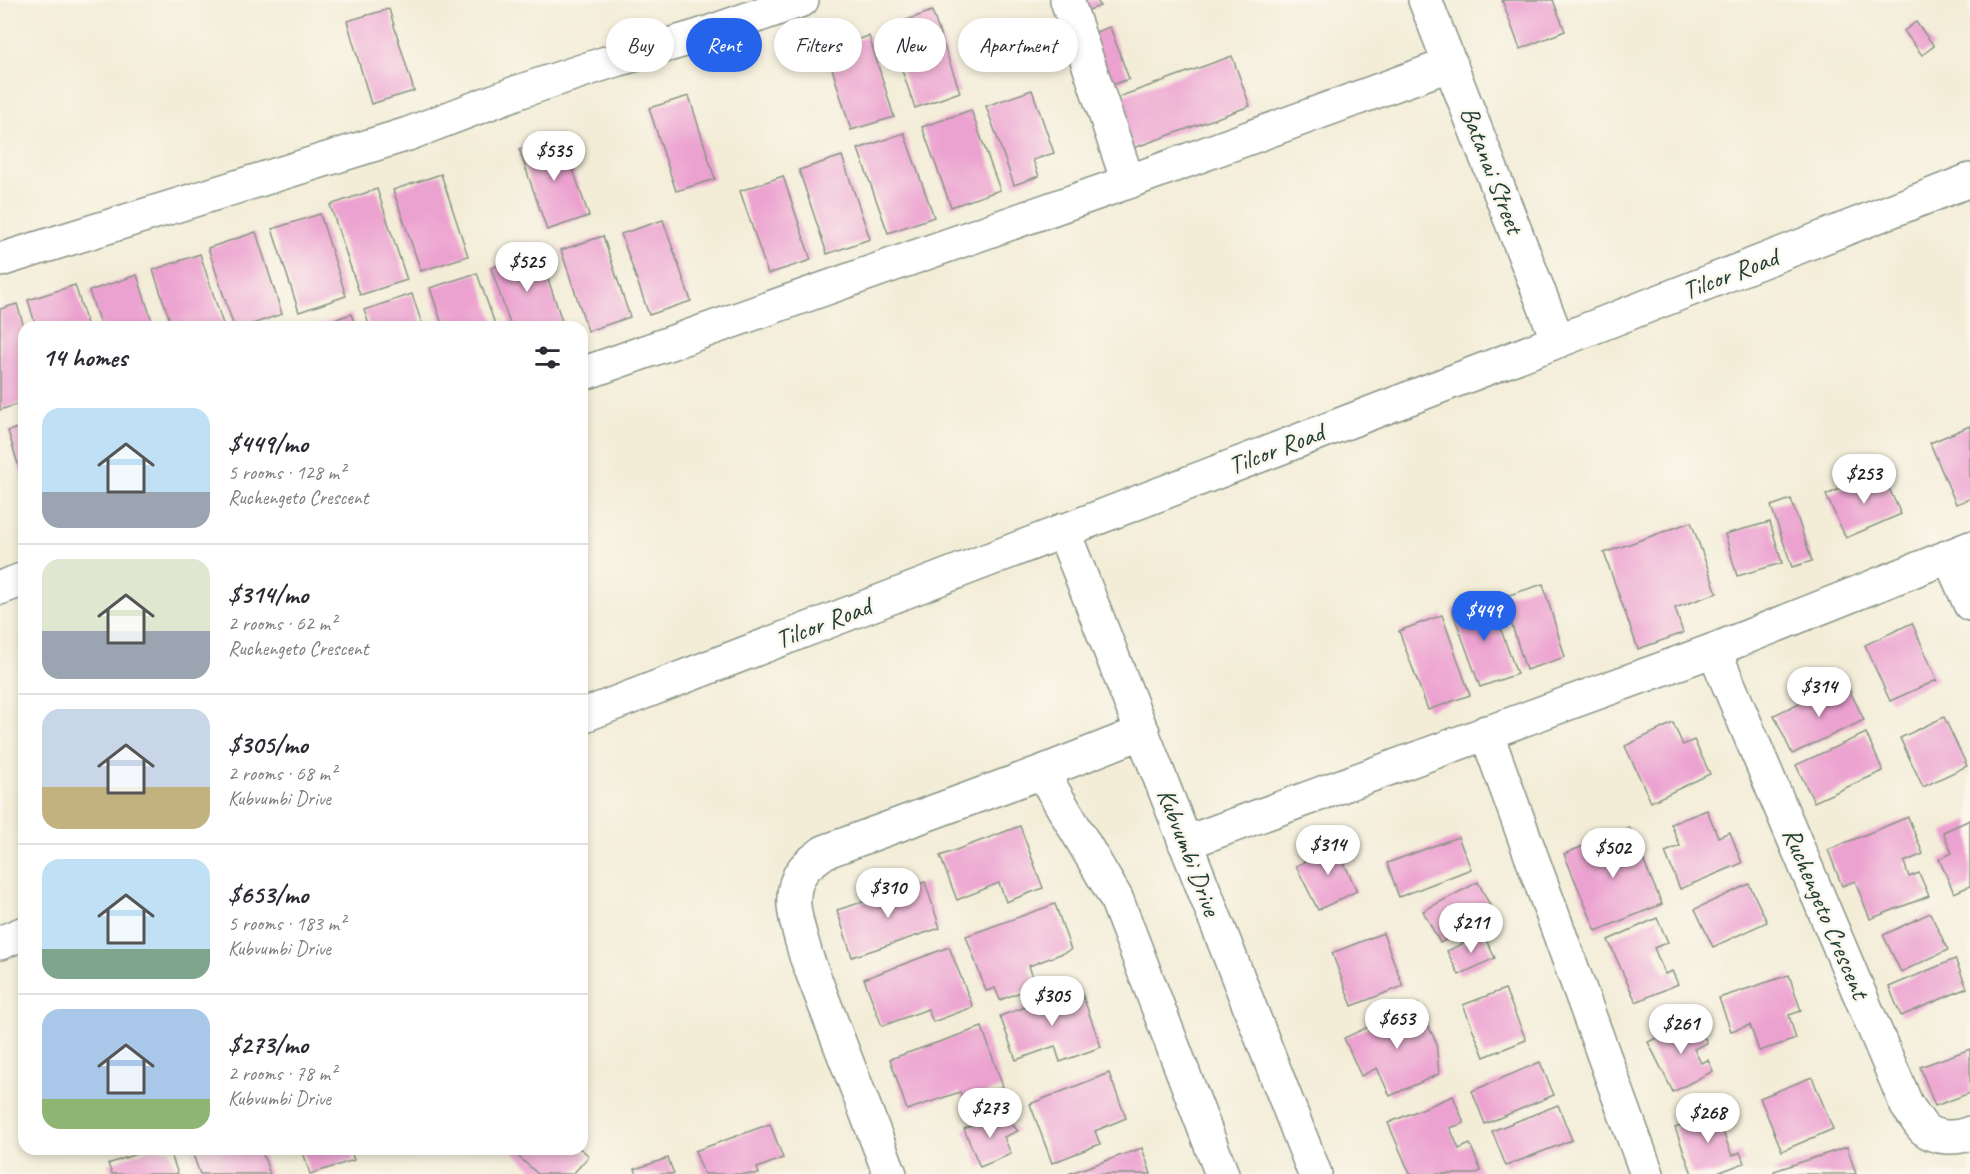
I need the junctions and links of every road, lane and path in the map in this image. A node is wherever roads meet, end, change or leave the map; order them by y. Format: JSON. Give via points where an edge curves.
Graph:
{"nodes":[{"id":1,"x":802,"y":0,"type":"edge"},
{"id":2,"x":1067,"y":0,"type":"edge"},
{"id":3,"x":1425,"y":0,"type":"edge"},
{"id":4,"x":1451,"y":64,"type":"junction"},
{"id":5,"x":1970,"y":180,"type":"edge"},
{"id":6,"x":1128,"y":182,"type":"junction"},
{"id":7,"x":0,"y":260,"type":"edge"},
{"id":8,"x":1558,"y":341,"type":"junction"},
{"id":9,"x":588,"y":372,"type":"edge"},
{"id":10,"x":1064,"y":530,"type":"junction"},
{"id":11,"x":1959,"y":552,"type":"edge"},
{"id":12,"x":18,"y":581,"type":"edge"},
{"id":13,"x":0,"y":588,"type":"edge"},
{"id":14,"x":1970,"y":604,"type":"edge"},
{"id":15,"x":1714,"y":650,"type":"junction"},
{"id":16,"x":588,"y":714,"type":"edge"},
{"id":17,"x":1143,"y":732,"type":"junction"},
{"id":18,"x":1486,"y":732,"type":"junction"},
{"id":19,"x":1042,"y":772,"type":"junction"},
{"id":20,"x":1185,"y":843,"type":"junction"},
{"id":21,"x":18,"y":936,"type":"edge"},
{"id":22,"x":0,"y":943,"type":"edge"},
{"id":23,"x":1970,"y":1133,"type":"edge"},
{"id":24,"x":890,"y":1174,"type":"edge"},
{"id":25,"x":1222,"y":1174,"type":"edge"},
{"id":26,"x":1315,"y":1174,"type":"edge"},
{"id":27,"x":1647,"y":1174,"type":"edge"}],
"edges":[{"from":1,"to":7,"type":"street","via":[[518,92],[408,134]]},
{"from":2,"to":6,"type":"street"},
{"from":3,"to":4,"type":"street","name":"Batanai Street"},
{"from":4,"to":6,"type":"street"},
{"from":4,"to":8,"type":"street","name":"Batanai Street"},
{"from":5,"to":8,"type":"street","name":"Tilcor Road"},
{"from":6,"to":9,"type":"street"},
{"from":8,"to":10,"type":"street","name":"Tilcor Road"},
{"from":10,"to":16,"type":"street","name":"Tilcor Road"},
{"from":10,"to":17,"type":"street","name":"Kubvumbi Drive"},
{"from":11,"to":14,"type":"street"},
{"from":11,"to":15,"type":"street"},
{"from":12,"to":13,"type":"street"},
{"from":15,"to":18,"type":"street"},
{"from":15,"to":23,"type":"street","name":"Ruchengeto Crescent","via":[[1907,1106],[1924,1129],[1939,1136],[1962,1137]]},
{"from":17,"to":19,"type":"street"},
{"from":17,"to":20,"type":"street","name":"Kubvumbi Drive"},
{"from":18,"to":20,"type":"street"},
{"from":18,"to":27,"type":"street"},
{"from":19,"to":24,"type":"street","via":[[824,852],[803,868],[795,883],[792,898],[807,956]]},
{"from":19,"to":25,"type":"street","via":[[1116,898]]},
{"from":20,"to":26,"type":"street","name":"Kubvumbi Drive"},
{"from":21,"to":22,"type":"street"}]}
